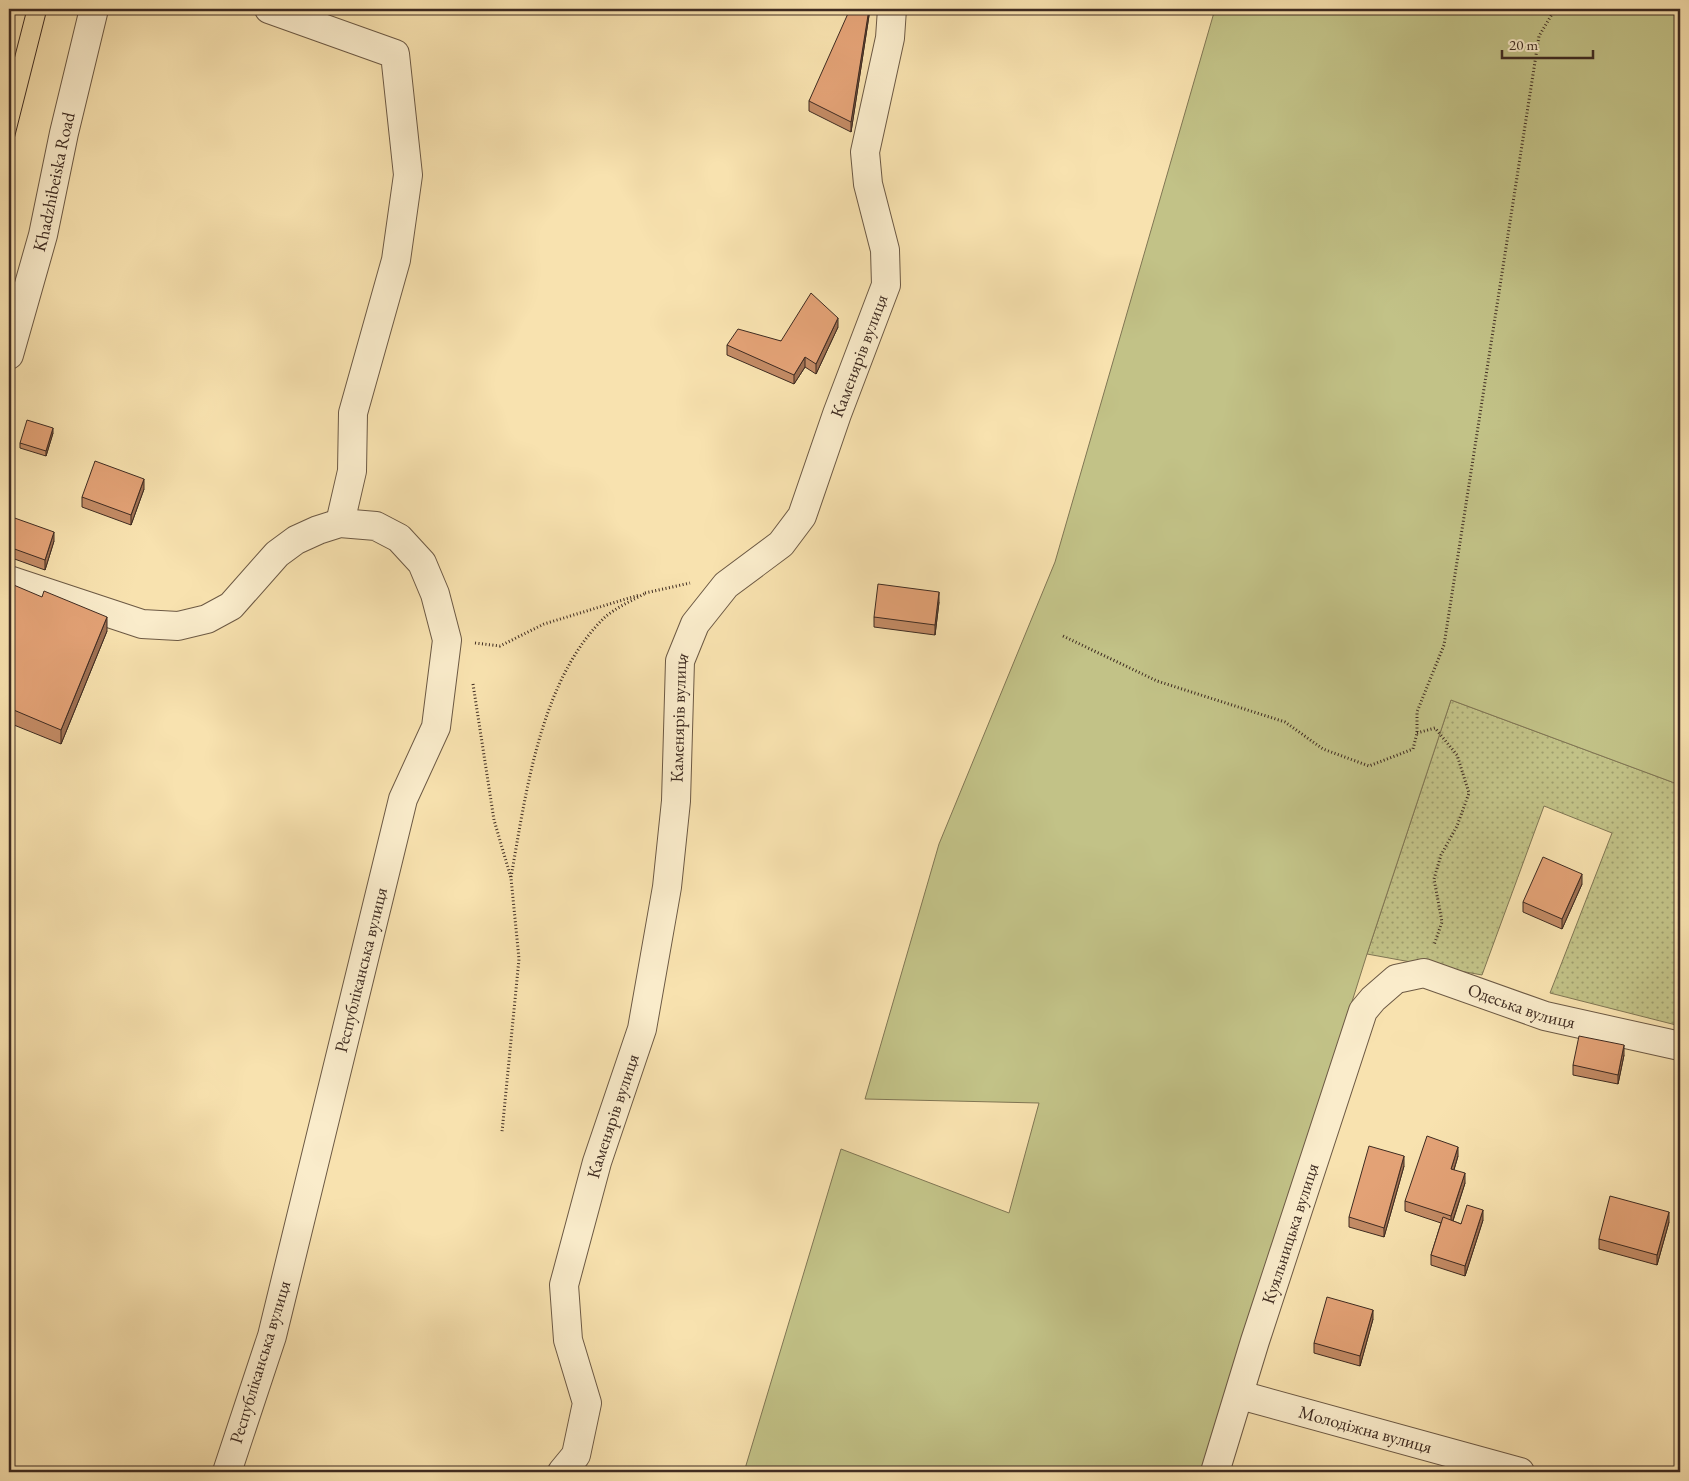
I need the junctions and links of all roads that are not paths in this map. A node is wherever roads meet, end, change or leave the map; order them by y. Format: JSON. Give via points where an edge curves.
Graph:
{"nodes":[{"id":1,"x":94,"y":9,"type":"edge"},
{"id":2,"x":270,"y":9,"type":"edge"},
{"id":3,"x":892,"y":9,"type":"edge"},
{"id":4,"x":9,"y":355,"type":"edge"},
{"id":5,"x":340,"y":522,"type":"junction"},
{"id":6,"x":9,"y":580,"type":"edge"},
{"id":7,"x":1424,"y":972,"type":"joint"},
{"id":8,"x":1680,"y":1046,"type":"edge"},
{"id":9,"x":1240,"y":1395,"type":"junction"},
{"id":10,"x":227,"y":1472,"type":"edge"},
{"id":11,"x":562,"y":1472,"type":"edge"},
{"id":12,"x":1215,"y":1472,"type":"edge"},
{"id":13,"x":1520,"y":1472,"type":"edge"}],
"edges":[{"from":1,"to":4,"type":"street","name":"Khadzhibeiska Road","via":[[42,235]]},
{"from":2,"to":5,"type":"street","via":[[395,54],[408,175],[396,260],[353,413],[352,471]]},
{"from":3,"to":11,"type":"street","name":"Каменярів вулиця","via":[[890,38],[866,152],[868,184],[886,250],[886,285],[802,516],[781,544],[726,585],[694,624],[680,661],[676,801],[667,887],[642,1029],[597,1162],[564,1285],[568,1340],[587,1403],[576,1456]]},
{"from":5,"to":6,"type":"street","via":[[296,540],[277,554],[231,606],[206,619],[178,626],[142,624]]},
{"from":5,"to":10,"type":"street","name":"Республіканська вулиця","via":[[376,526],[399,538],[422,563],[435,594],[447,640],[436,727],[403,799],[272,1336]]},
{"from":7,"to":8,"type":"street","name":"Одеська вулиця","via":[[1545,1016]]},
{"from":7,"to":9,"type":"street","name":"Куяльницька вулиця","via":[[1396,979],[1363,1011]]},
{"from":9,"to":12,"type":"street","name":"Куяльницька вулиця"},
{"from":9,"to":13,"type":"street","name":"Молодіжна вулиця"}]}
